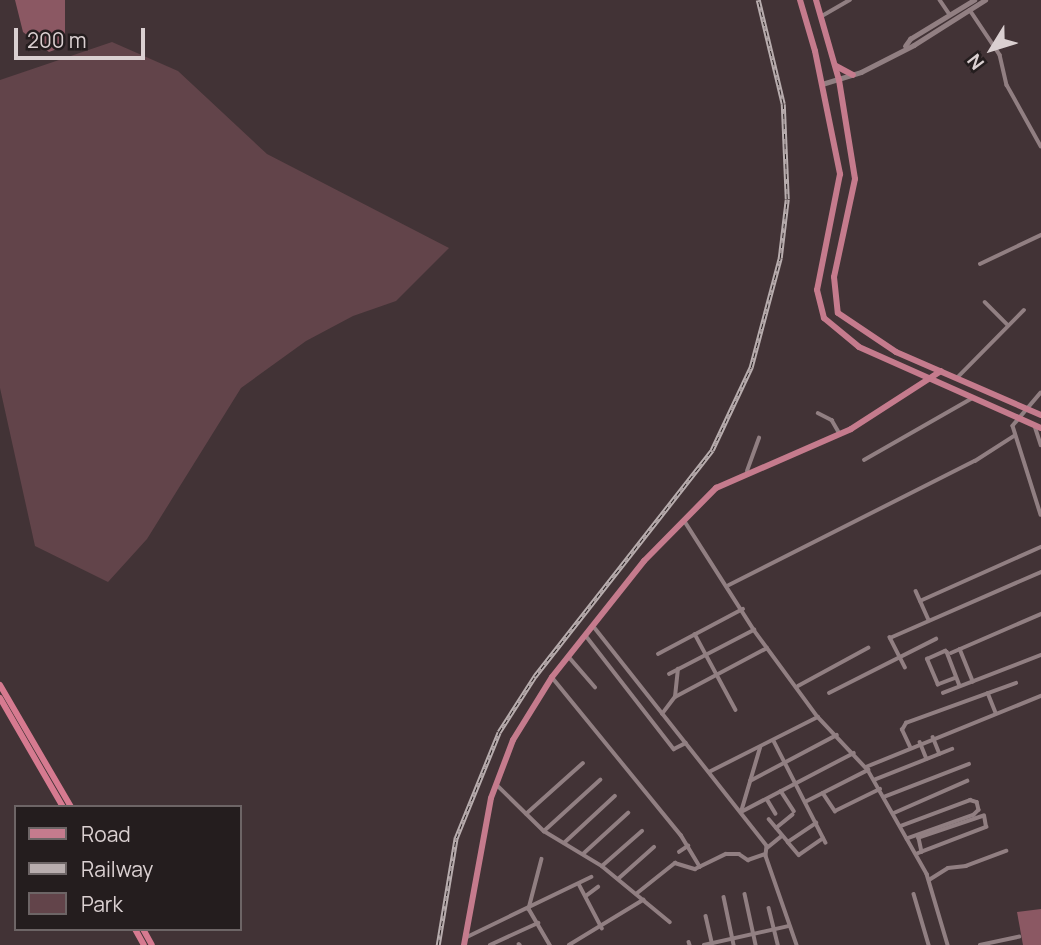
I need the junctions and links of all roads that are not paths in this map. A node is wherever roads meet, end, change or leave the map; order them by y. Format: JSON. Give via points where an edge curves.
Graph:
{"nodes":[{"id":1,"x":800,"y":0,"type":"edge"},
{"id":2,"x":816,"y":0,"type":"edge"},
{"id":3,"x":850,"y":0,"type":"edge"},
{"id":4,"x":940,"y":0,"type":"edge"},
{"id":5,"x":974,"y":0,"type":"edge"},
{"id":6,"x":985,"y":0,"type":"edge"},
{"id":7,"x":970,"y":10,"type":"junction"},
{"id":8,"x":950,"y":15,"type":"junction"},
{"id":9,"x":822,"y":16,"type":"junction"},
{"id":10,"x":905,"y":47,"type":"junction"},
{"id":11,"x":835,"y":66,"type":"junction"},
{"id":12,"x":853,"y":75,"type":"junction"},
{"id":13,"x":839,"y":80,"type":"junction"},
{"id":14,"x":821,"y":84,"type":"junction"},
{"id":15,"x":1041,"y":146,"type":"edge"},
{"id":16,"x":1041,"y":235,"type":"edge"},
{"id":17,"x":980,"y":264,"type":"dead end"},
{"id":18,"x":985,"y":302,"type":"dead end"},
{"id":19,"x":1024,"y":310,"type":"dead end"},
{"id":20,"x":1008,"y":325,"type":"junction"},
{"id":21,"x":941,"y":371,"type":"junction"},
{"id":22,"x":957,"y":378,"type":"junction"},
{"id":23,"x":929,"y":380,"type":"junction"},
{"id":24,"x":1041,"y":393,"type":"edge"},
{"id":25,"x":973,"y":397,"type":"junction"},
{"id":26,"x":1023,"y":409,"type":"junction"},
{"id":27,"x":817,"y":413,"type":"dead end"},
{"id":28,"x":1041,"y":415,"type":"edge"},
{"id":29,"x":1017,"y":419,"type":"junction"},
{"id":30,"x":1038,"y":427,"type":"edge"},
{"id":31,"x":840,"y":434,"type":"junction"},
{"id":32,"x":1014,"y":436,"type":"junction"},
{"id":33,"x":759,"y":438,"type":"dead end"},
{"id":34,"x":1041,"y":445,"type":"edge"},
{"id":35,"x":864,"y":460,"type":"dead end"},
{"id":36,"x":747,"y":471,"type":"junction"},
{"id":37,"x":1041,"y":515,"type":"edge"},
{"id":38,"x":683,"y":518,"type":"junction"},
{"id":39,"x":1041,"y":547,"type":"edge"},
{"id":40,"x":1041,"y":572,"type":"edge"},
{"id":41,"x":729,"y":585,"type":"junction"},
{"id":42,"x":916,"y":592,"type":"dead end"},
{"id":43,"x":920,"y":601,"type":"junction"},
{"id":44,"x":743,"y":609,"type":"junction"},
{"id":45,"x":1041,"y":614,"type":"edge"},
{"id":46,"x":929,"y":620,"type":"junction"},
{"id":47,"x":595,"y":628,"type":"junction"},
{"id":48,"x":754,"y":630,"type":"junction"},
{"id":49,"x":695,"y":634,"type":"junction"},
{"id":50,"x":587,"y":637,"type":"junction"},
{"id":51,"x":936,"y":639,"type":"dead end"},
{"id":52,"x":767,"y":648,"type":"junction"},
{"id":53,"x":868,"y":648,"type":"dead end"},
{"id":54,"x":960,"y":649,"type":"junction"},
{"id":55,"x":951,"y":653,"type":"dead end"},
{"id":56,"x":658,"y":654,"type":"dead end"},
{"id":57,"x":706,"y":654,"type":"junction"},
{"id":58,"x":1041,"y":655,"type":"edge"},
{"id":59,"x":569,"y":657,"type":"junction"},
{"id":60,"x":900,"y":657,"type":"junction"},
{"id":61,"x":905,"y":668,"type":"dead end"},
{"id":62,"x":678,"y":669,"type":"junction"},
{"id":63,"x":669,"y":674,"type":"dead end"},
{"id":64,"x":717,"y":674,"type":"junction"},
{"id":65,"x":552,"y":677,"type":"junction"},
{"id":66,"x":956,"y":678,"type":"junction"},
{"id":67,"x":973,"y":681,"type":"junction"},
{"id":68,"x":1016,"y":683,"type":"dead end"},
{"id":69,"x":0,"y":685,"type":"edge"},
{"id":70,"x":798,"y":686,"type":"junction"},
{"id":71,"x":960,"y":686,"type":"junction"},
{"id":72,"x":595,"y":687,"type":"dead end"},
{"id":73,"x":829,"y":693,"type":"dead end"},
{"id":74,"x":943,"y":694,"type":"dead end"},
{"id":75,"x":988,"y":694,"type":"junction"},
{"id":76,"x":1041,"y":696,"type":"edge"},
{"id":77,"x":675,"y":697,"type":"junction"},
{"id":78,"x":0,"y":698,"type":"edge"},
{"id":79,"x":736,"y":710,"type":"dead end"},
{"id":80,"x":996,"y":713,"type":"junction"},
{"id":81,"x":662,"y":714,"type":"junction"},
{"id":82,"x":818,"y":717,"type":"junction"},
{"id":83,"x":676,"y":731,"type":"junction"},
{"id":84,"x":836,"y":735,"type":"junction"},
{"id":85,"x":933,"y":737,"type":"junction"},
{"id":86,"x":666,"y":739,"type":"junction"},
{"id":87,"x":774,"y":741,"type":"junction"},
{"id":88,"x":920,"y":742,"type":"junction"},
{"id":89,"x":686,"y":743,"type":"junction"},
{"id":90,"x":910,"y":747,"type":"junction"},
{"id":91,"x":760,"y":748,"type":"junction"},
{"id":92,"x":952,"y":750,"type":"dead end"},
{"id":93,"x":854,"y":753,"type":"junction"},
{"id":94,"x":940,"y":754,"type":"junction"},
{"id":95,"x":927,"y":759,"type":"junction"},
{"id":96,"x":583,"y":763,"type":"dead end"},
{"id":97,"x":786,"y":763,"type":"junction"},
{"id":98,"x":969,"y":764,"type":"dead end"},
{"id":99,"x":867,"y":769,"type":"junction"},
{"id":100,"x":709,"y":772,"type":"junction"},
{"id":101,"x":600,"y":780,"type":"dead end"},
{"id":102,"x":874,"y":780,"type":"junction"},
{"id":103,"x":750,"y":781,"type":"junction"},
{"id":104,"x":967,"y":781,"type":"dead end"},
{"id":105,"x":796,"y":783,"type":"junction"},
{"id":106,"x":495,"y":784,"type":"junction"},
{"id":107,"x":880,"y":789,"type":"junction"},
{"id":108,"x":781,"y":791,"type":"junction"},
{"id":109,"x":823,"y":793,"type":"junction"},
{"id":110,"x":615,"y":796,"type":"dead end"},
{"id":111,"x":884,"y":797,"type":"junction"},
{"id":112,"x":767,"y":799,"type":"junction"},
{"id":113,"x":806,"y":802,"type":"junction"},
{"id":114,"x":62,"y":805,"type":"edge"},
{"id":115,"x":70,"y":805,"type":"edge"},
{"id":116,"x":741,"y":812,"type":"junction"},
{"id":117,"x":628,"y":813,"type":"dead end"},
{"id":118,"x":894,"y":813,"type":"junction"},
{"id":119,"x":526,"y":814,"type":"junction"},
{"id":120,"x":776,"y":814,"type":"dead end"},
{"id":121,"x":769,"y":819,"type":"dead end"},
{"id":122,"x":816,"y":822,"type":"junction"},
{"id":123,"x":901,"y":826,"type":"junction"},
{"id":124,"x":776,"y":828,"type":"junction"},
{"id":125,"x":544,"y":831,"type":"junction"},
{"id":126,"x":642,"y":831,"type":"dead end"},
{"id":127,"x":783,"y":836,"type":"junction"},
{"id":128,"x":823,"y":838,"type":"junction"},
{"id":129,"x":907,"y":839,"type":"junction"},
{"id":130,"x":788,"y":842,"type":"junction"},
{"id":131,"x":564,"y":843,"type":"junction"},
{"id":132,"x":826,"y":843,"type":"dead end"},
{"id":133,"x":688,"y":846,"type":"junction"},
{"id":134,"x":654,"y":847,"type":"dead end"},
{"id":135,"x":767,"y":848,"type":"junction"},
{"id":136,"x":1006,"y":851,"type":"dead end"},
{"id":137,"x":678,"y":852,"type":"dead end"},
{"id":138,"x":922,"y":852,"type":"junction"},
{"id":139,"x":583,"y":854,"type":"junction"},
{"id":140,"x":765,"y":854,"type":"junction"},
{"id":141,"x":916,"y":854,"type":"junction"},
{"id":142,"x":542,"y":859,"type":"dead end"},
{"id":143,"x":602,"y":866,"type":"junction"},
{"id":144,"x":700,"y":867,"type":"junction"},
{"id":145,"x":591,"y":877,"type":"dead end"},
{"id":146,"x":618,"y":879,"type":"junction"},
{"id":147,"x":929,"y":880,"type":"junction"},
{"id":148,"x":579,"y":884,"type":"junction"},
{"id":149,"x":598,"y":887,"type":"dead end"},
{"id":150,"x":636,"y":894,"type":"junction"},
{"id":151,"x":745,"y":894,"type":"dead end"},
{"id":152,"x":914,"y":894,"type":"dead end"},
{"id":153,"x":586,"y":896,"type":"junction"},
{"id":154,"x":724,"y":897,"type":"dead end"},
{"id":155,"x":643,"y":900,"type":"junction"},
{"id":156,"x":769,"y":908,"type":"dead end"},
{"id":157,"x":529,"y":909,"type":"junction"},
{"id":158,"x":706,"y":916,"type":"dead end"},
{"id":159,"x":670,"y":922,"type":"dead end"},
{"id":160,"x":538,"y":923,"type":"junction"},
{"id":161,"x":789,"y":926,"type":"junction"},
{"id":162,"x":602,"y":928,"type":"junction"},
{"id":163,"x":775,"y":929,"type":"junction"},
{"id":164,"x":754,"y":934,"type":"junction"},
{"id":165,"x":1019,"y":937,"type":"dead end"},
{"id":166,"x":733,"y":939,"type":"junction"},
{"id":167,"x":464,"y":941,"type":"edge"},
{"id":168,"x":712,"y":944,"type":"edge"},
{"id":169,"x":988,"y":944,"type":"edge"},
{"id":170,"x":490,"y":945,"type":"edge"},
{"id":171,"x":550,"y":945,"type":"edge"},
{"id":172,"x":571,"y":945,"type":"edge"},
{"id":173,"x":704,"y":945,"type":"edge"},
{"id":174,"x":734,"y":945,"type":"edge"},
{"id":175,"x":756,"y":945,"type":"edge"},
{"id":176,"x":778,"y":945,"type":"edge"},
{"id":177,"x":797,"y":945,"type":"edge"},
{"id":178,"x":929,"y":945,"type":"edge"},
{"id":179,"x":948,"y":945,"type":"edge"},
{"id":180,"x":980,"y":945,"type":"edge"}],
"edges":[{"from":1,"to":14,"type":"main road"},
{"from":2,"to":9,"type":"main road"},
{"from":3,"to":9,"type":"street"},
{"from":4,"to":8,"type":"street"},
{"from":5,"to":8,"type":"street"},
{"from":6,"to":7,"type":"street"},
{"from":7,"to":10,"type":"street"},
{"from":7,"to":15,"type":"street","via":[[1000,55],[1007,85]]},
{"from":8,"to":10,"type":"street","via":[[910,39]]},
{"from":9,"to":11,"type":"main road"},
{"from":10,"to":12,"type":"street"},
{"from":11,"to":12,"type":"main road"},
{"from":11,"to":13,"type":"main road"},
{"from":12,"to":13,"type":"street"},
{"from":13,"to":14,"type":"street"},
{"from":13,"to":21,"type":"main road","via":[[855,179],[834,277],[834,302],[843,319],[864,334]]},
{"from":14,"to":23,"type":"main road","via":[[840,174],[817,290],[824,318],[859,347]]},
{"from":16,"to":17,"type":"street"},
{"from":18,"to":20,"type":"street"},
{"from":19,"to":20,"type":"street"},
{"from":20,"to":22,"type":"street"},
{"from":21,"to":22,"type":"main road"},
{"from":21,"to":23,"type":"main road"},
{"from":22,"to":26,"type":"main road"},
{"from":23,"to":25,"type":"main road"},
{"from":23,"to":31,"type":"main road"},
{"from":24,"to":26,"type":"street"},
{"from":25,"to":29,"type":"main road"},
{"from":25,"to":35,"type":"street"},
{"from":26,"to":28,"type":"main road"},
{"from":26,"to":29,"type":"street"},
{"from":27,"to":31,"type":"street","via":[[832,420]]},
{"from":29,"to":30,"type":"main road"},
{"from":29,"to":32,"type":"street"},
{"from":30,"to":34,"type":"street"},
{"from":31,"to":36,"type":"main road"},
{"from":32,"to":37,"type":"street"},
{"from":32,"to":41,"type":"street","via":[[975,461]]},
{"from":33,"to":36,"type":"street"},
{"from":36,"to":38,"type":"main road","via":[[716,488]]},
{"from":38,"to":41,"type":"street"},
{"from":38,"to":47,"type":"main road","via":[[644,561]]},
{"from":39,"to":43,"type":"street"},
{"from":40,"to":46,"type":"street"},
{"from":41,"to":44,"type":"street"},
{"from":42,"to":43,"type":"street"},
{"from":43,"to":46,"type":"street"},
{"from":44,"to":48,"type":"street"},
{"from":44,"to":49,"type":"street"},
{"from":45,"to":54,"type":"street"},
{"from":46,"to":60,"type":"street","via":[[890,638]]},
{"from":47,"to":50,"type":"main road"},
{"from":47,"to":81,"type":"street"},
{"from":48,"to":52,"type":"street"},
{"from":48,"to":57,"type":"street"},
{"from":49,"to":56,"type":"street"},
{"from":49,"to":57,"type":"street"},
{"from":50,"to":59,"type":"main road"},
{"from":50,"to":86,"type":"street"},
{"from":51,"to":60,"type":"street"},
{"from":52,"to":64,"type":"street"},
{"from":52,"to":70,"type":"street"},
{"from":53,"to":70,"type":"street"},
{"from":54,"to":55,"type":"street"},
{"from":54,"to":67,"type":"street"},
{"from":57,"to":62,"type":"street"},
{"from":57,"to":64,"type":"street"},
{"from":58,"to":67,"type":"street"},
{"from":59,"to":65,"type":"main road"},
{"from":59,"to":72,"type":"street"},
{"from":60,"to":61,"type":"street"},
{"from":60,"to":73,"type":"street"},
{"from":62,"to":63,"type":"street"},
{"from":62,"to":77,"type":"street"},
{"from":64,"to":77,"type":"street"},
{"from":64,"to":79,"type":"street"},
{"from":65,"to":106,"type":"main road","via":[[513,740]]},
{"from":65,"to":133,"type":"street"},
{"from":66,"to":66,"type":"street","via":[[946,651],[927,659],[938,685]]},
{"from":66,"to":71,"type":"street"},
{"from":67,"to":71,"type":"street"},
{"from":68,"to":75,"type":"street"},
{"from":69,"to":115,"type":"highway"},
{"from":70,"to":82,"type":"street"},
{"from":71,"to":74,"type":"street"},
{"from":75,"to":80,"type":"street"},
{"from":75,"to":90,"type":"street","via":[[906,723],[902,730]]},
{"from":76,"to":80,"type":"street"},
{"from":77,"to":81,"type":"street"},
{"from":78,"to":114,"type":"highway"},
{"from":80,"to":85,"type":"street"},
{"from":81,"to":83,"type":"street"},
{"from":82,"to":84,"type":"street"},
{"from":82,"to":87,"type":"street"},
{"from":83,"to":86,"type":"street"},
{"from":83,"to":89,"type":"street"},
{"from":84,"to":93,"type":"street"},
{"from":84,"to":97,"type":"street"},
{"from":85,"to":88,"type":"street"},
{"from":85,"to":94,"type":"street"},
{"from":86,"to":89,"type":"street","via":[[676,750]]},
{"from":87,"to":91,"type":"street"},
{"from":87,"to":97,"type":"street"},
{"from":88,"to":90,"type":"street"},
{"from":88,"to":95,"type":"street"},
{"from":89,"to":100,"type":"street"},
{"from":90,"to":99,"type":"street"},
{"from":91,"to":100,"type":"street"},
{"from":91,"to":103,"type":"street"},
{"from":92,"to":94,"type":"street"},
{"from":93,"to":99,"type":"street"},
{"from":93,"to":105,"type":"street"},
{"from":94,"to":95,"type":"street"},
{"from":95,"to":102,"type":"street"},
{"from":96,"to":119,"type":"street"},
{"from":97,"to":103,"type":"street"},
{"from":97,"to":105,"type":"street"},
{"from":98,"to":111,"type":"street"},
{"from":99,"to":102,"type":"street"},
{"from":99,"to":109,"type":"street"},
{"from":100,"to":116,"type":"street"},
{"from":101,"to":125,"type":"street"},
{"from":102,"to":107,"type":"street"},
{"from":103,"to":116,"type":"street"},
{"from":104,"to":118,"type":"street"},
{"from":105,"to":108,"type":"street"},
{"from":105,"to":113,"type":"street"},
{"from":106,"to":119,"type":"street"},
{"from":106,"to":167,"type":"main road"},
{"from":107,"to":109,"type":"street","via":[[835,811]]},
{"from":107,"to":111,"type":"street"},
{"from":108,"to":112,"type":"street"},
{"from":108,"to":124,"type":"street","via":[[793,813]]},
{"from":109,"to":113,"type":"street"},
{"from":110,"to":131,"type":"street"},
{"from":111,"to":118,"type":"street"},
{"from":112,"to":116,"type":"street"},
{"from":112,"to":120,"type":"street"},
{"from":113,"to":122,"type":"street"},
{"from":116,"to":135,"type":"street"},
{"from":117,"to":139,"type":"street"},
{"from":118,"to":123,"type":"street"},
{"from":119,"to":125,"type":"street"},
{"from":121,"to":124,"type":"street"},
{"from":122,"to":128,"type":"street"},
{"from":122,"to":130,"type":"street"},
{"from":123,"to":129,"type":"street"},
{"from":123,"to":129,"type":"street","via":[[970,800],[977,802],[979,810],[974,815]]},
{"from":124,"to":127,"type":"street"},
{"from":125,"to":131,"type":"street"},
{"from":126,"to":143,"type":"street"},
{"from":127,"to":130,"type":"street"},
{"from":127,"to":135,"type":"street"},
{"from":128,"to":130,"type":"street","via":[[799,855]]},
{"from":128,"to":132,"type":"street"},
{"from":129,"to":141,"type":"street"},
{"from":131,"to":139,"type":"street"},
{"from":133,"to":137,"type":"street"},
{"from":133,"to":144,"type":"street"},
{"from":134,"to":146,"type":"street"},
{"from":135,"to":140,"type":"street"},
{"from":136,"to":147,"type":"street","via":[[948,868]]},
{"from":138,"to":138,"type":"street","via":[[986,827],[984,816],[919,838]]},
{"from":138,"to":141,"type":"street"},
{"from":139,"to":143,"type":"street"},
{"from":140,"to":144,"type":"street","via":[[748,860],[726,854]]},
{"from":140,"to":161,"type":"street"},
{"from":141,"to":147,"type":"street"},
{"from":142,"to":157,"type":"street"},
{"from":143,"to":146,"type":"street"},
{"from":144,"to":150,"type":"street","via":[[675,863]]},
{"from":145,"to":148,"type":"street"},
{"from":146,"to":150,"type":"street"},
{"from":147,"to":179,"type":"street"},
{"from":148,"to":153,"type":"street"},
{"from":148,"to":157,"type":"street"},
{"from":149,"to":153,"type":"street"},
{"from":150,"to":155,"type":"street"},
{"from":151,"to":164,"type":"street"},
{"from":152,"to":178,"type":"street"},
{"from":153,"to":162,"type":"street"},
{"from":154,"to":166,"type":"street"},
{"from":155,"to":159,"type":"street"},
{"from":155,"to":162,"type":"street"},
{"from":156,"to":163,"type":"street"},
{"from":157,"to":160,"type":"street"},
{"from":157,"to":167,"type":"street"},
{"from":158,"to":168,"type":"street"},
{"from":160,"to":170,"type":"street"},
{"from":160,"to":171,"type":"street"},
{"from":161,"to":163,"type":"street"},
{"from":161,"to":177,"type":"street"},
{"from":162,"to":172,"type":"street"},
{"from":163,"to":164,"type":"street"},
{"from":163,"to":176,"type":"street"},
{"from":164,"to":166,"type":"street"},
{"from":164,"to":175,"type":"street"},
{"from":165,"to":169,"type":"street"},
{"from":166,"to":168,"type":"street"},
{"from":166,"to":174,"type":"street"},
{"from":168,"to":173,"type":"street"},
{"from":169,"to":180,"type":"street"}]}
